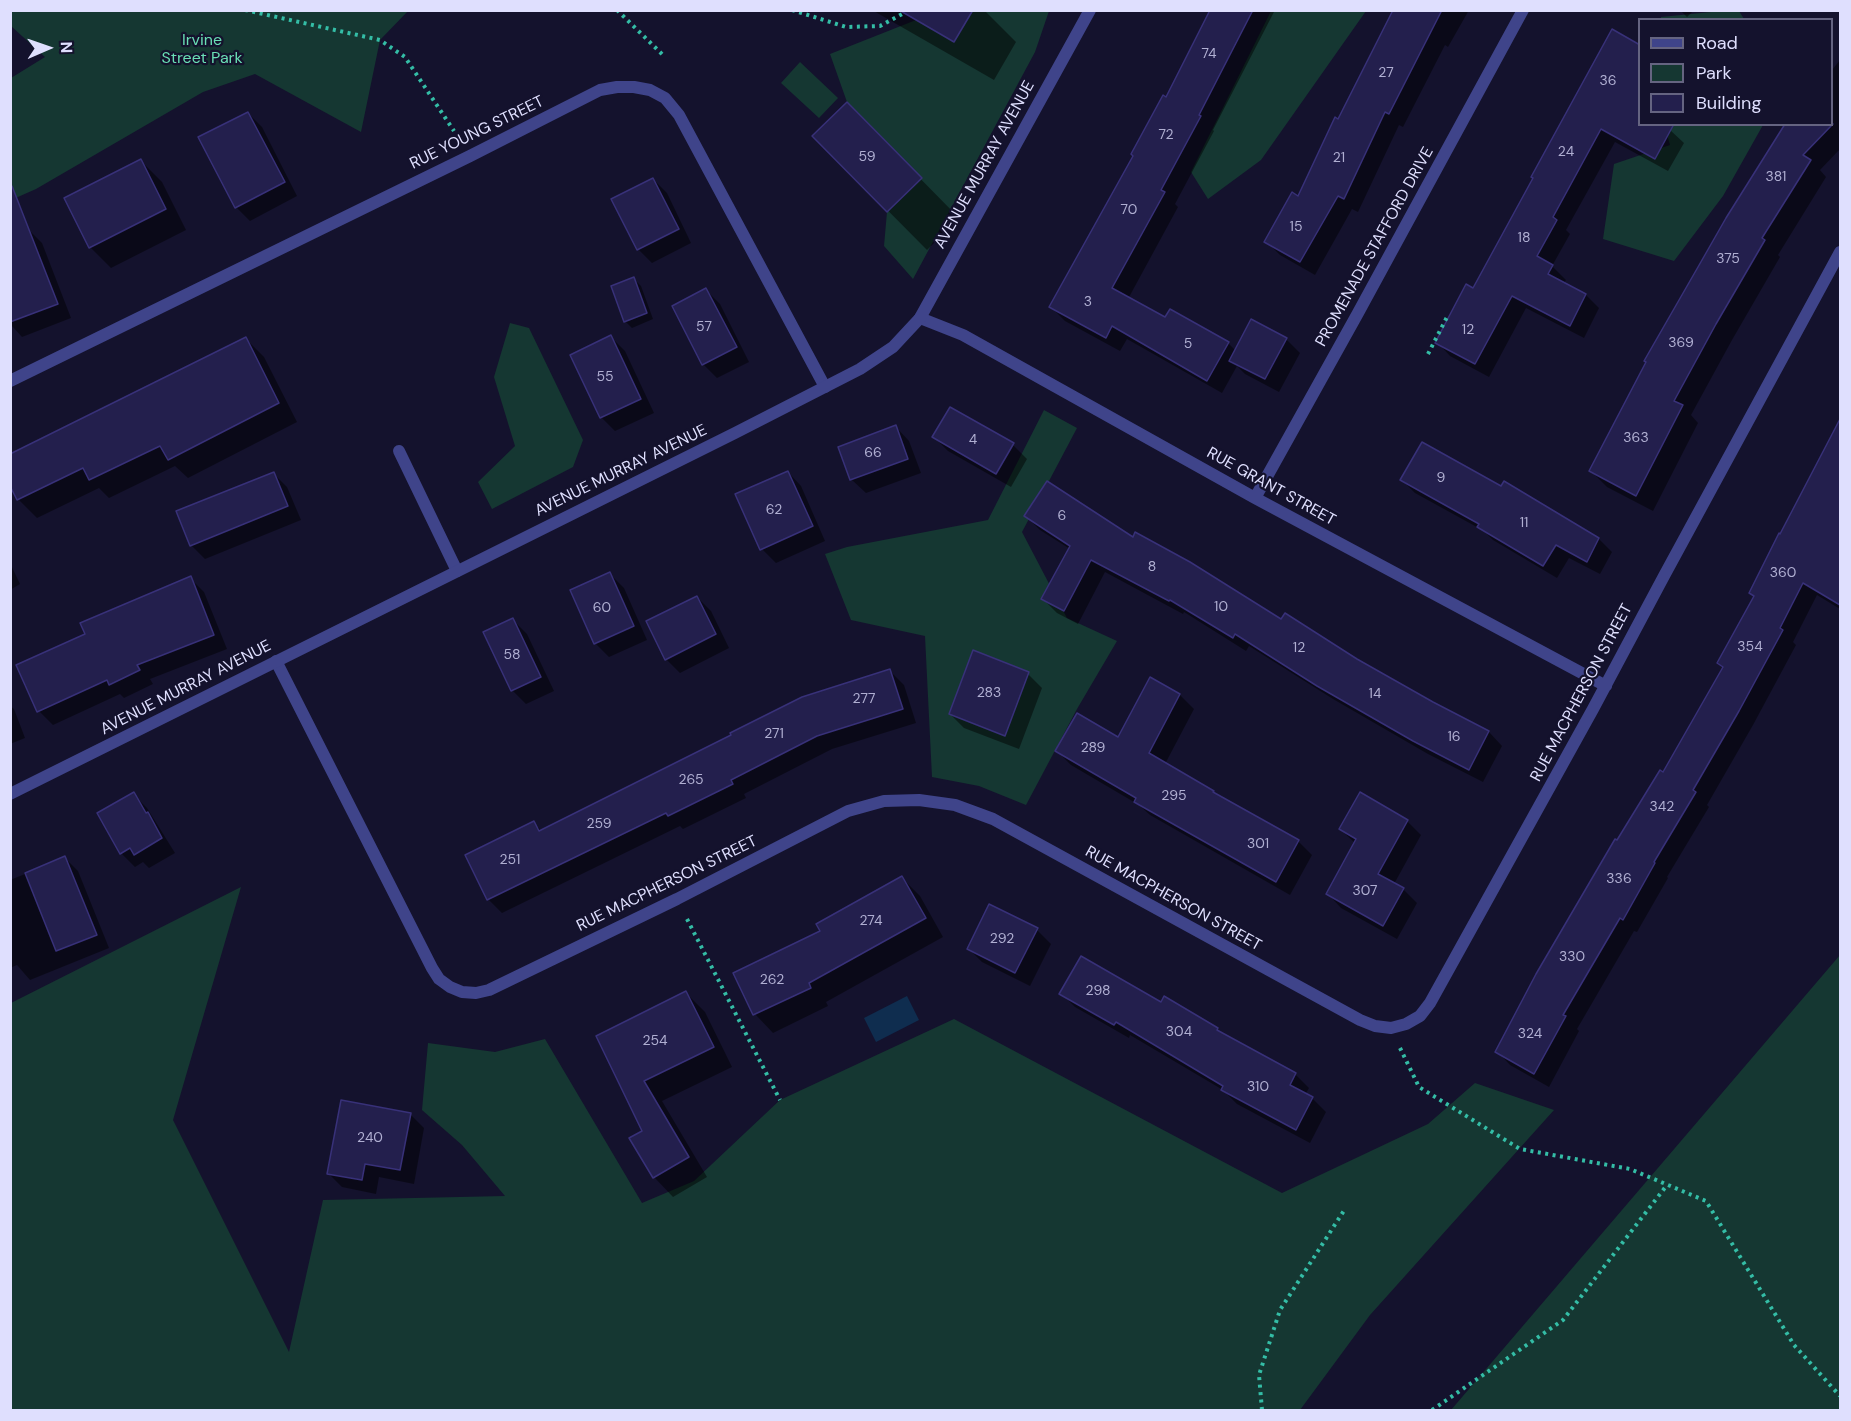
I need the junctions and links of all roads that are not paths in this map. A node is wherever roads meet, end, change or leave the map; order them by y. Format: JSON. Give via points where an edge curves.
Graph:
{"nodes":[{"id":1,"x":1090,"y":10,"type":"edge"},
{"id":2,"x":1523,"y":10,"type":"edge"},
{"id":3,"x":1840,"y":252,"type":"edge"},
{"id":4,"x":920,"y":318,"type":"junction"},
{"id":5,"x":10,"y":381,"type":"edge"},
{"id":6,"x":825,"y":387,"type":"junction"},
{"id":7,"x":399,"y":451,"type":"dead end"},
{"id":8,"x":1255,"y":498,"type":"junction"},
{"id":9,"x":457,"y":571,"type":"junction"},
{"id":10,"x":276,"y":661,"type":"junction"},
{"id":11,"x":1606,"y":686,"type":"junction"},
{"id":12,"x":10,"y":794,"type":"edge"}],
"edges":[{"from":1,"to":4,"type":"street","name":"AVENUE MURRAY AVENUE"},
{"from":2,"to":8,"type":"street","name":"PROMENADE STAFFORD DRIVE"},
{"from":3,"to":11,"type":"street","name":"RUE MACPHERSON STREET"},
{"from":4,"to":6,"type":"street","name":"AVENUE MURRAY AVENUE","via":[[893,347]]},
{"from":4,"to":8,"type":"street","name":"RUE GRANT STREET","via":[[963,334]]},
{"from":5,"to":6,"type":"street","name":"RUE YOUNG STREET","via":[[600,90],[634,87],[665,98],[679,115]]},
{"from":6,"to":9,"type":"street","name":"AVENUE MURRAY AVENUE"},
{"from":7,"to":9,"type":"street"},
{"from":8,"to":11,"type":"street","name":"RUE GRANT STREET"},
{"from":9,"to":10,"type":"street","name":"AVENUE MURRAY AVENUE"},
{"from":10,"to":11,"type":"street","name":"RUE MACPHERSON STREET","via":[[432,968],[439,979],[462,992],[489,990],[848,811],[884,801],[919,800],[955,805],[993,819],[1360,1020],[1391,1028],[1420,1016],[1430,1003]]},
{"from":10,"to":12,"type":"street","name":"AVENUE MURRAY AVENUE"}]}
